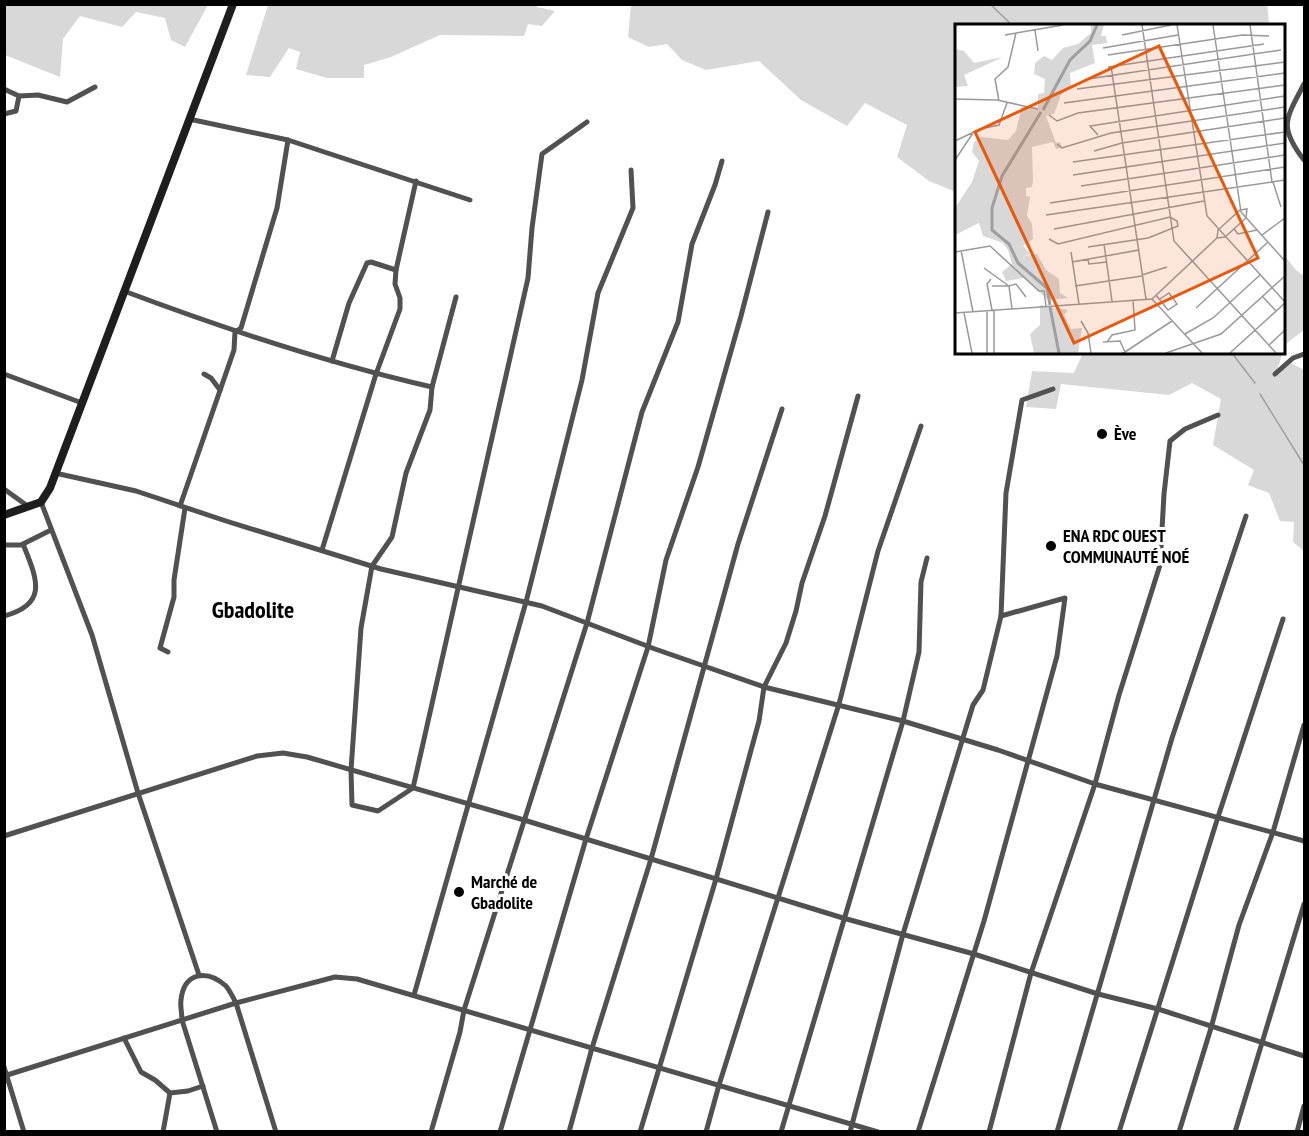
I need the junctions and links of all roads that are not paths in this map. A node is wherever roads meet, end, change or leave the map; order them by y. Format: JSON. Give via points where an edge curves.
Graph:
{"nodes":[{"id":1,"x":233,"y":4,"type":"edge"},
{"id":2,"x":1305,"y":84,"type":"edge"},
{"id":3,"x":95,"y":87,"type":"dead end"},
{"id":4,"x":4,"y":88,"type":"edge"},
{"id":5,"x":20,"y":96,"type":"junction"},
{"id":6,"x":4,"y":114,"type":"edge"},
{"id":7,"x":189,"y":119,"type":"junction"},
{"id":8,"x":587,"y":122,"type":"dead end"},
{"id":9,"x":288,"y":140,"type":"junction"},
{"id":10,"x":1305,"y":160,"type":"edge"},
{"id":11,"x":722,"y":161,"type":"dead end"},
{"id":12,"x":631,"y":170,"type":"dead end"},
{"id":13,"x":416,"y":181,"type":"junction"},
{"id":14,"x":470,"y":200,"type":"dead end"},
{"id":15,"x":768,"y":212,"type":"dead end"},
{"id":16,"x":396,"y":270,"type":"junction"},
{"id":17,"x":124,"y":291,"type":"junction"},
{"id":18,"x":456,"y":297,"type":"dead end"},
{"id":19,"x":235,"y":332,"type":"junction"},
{"id":20,"x":1305,"y":354,"type":"edge"},
{"id":21,"x":332,"y":361,"type":"junction"},
{"id":22,"x":4,"y":374,"type":"edge"},
{"id":23,"x":204,"y":374,"type":"dead end"},
{"id":24,"x":376,"y":374,"type":"junction"},
{"id":25,"x":1275,"y":374,"type":"dead end"},
{"id":26,"x":432,"y":387,"type":"junction"},
{"id":27,"x":1053,"y":389,"type":"dead end"},
{"id":28,"x":220,"y":390,"type":"junction"},
{"id":29,"x":858,"y":396,"type":"dead end"},
{"id":30,"x":82,"y":403,"type":"junction"},
{"id":31,"x":782,"y":409,"type":"dead end"},
{"id":32,"x":1218,"y":416,"type":"dead end"},
{"id":33,"x":921,"y":426,"type":"dead end"},
{"id":34,"x":55,"y":473,"type":"junction"},
{"id":35,"x":4,"y":489,"type":"edge"},
{"id":36,"x":41,"y":502,"type":"junction"},
{"id":37,"x":29,"y":507,"type":"junction"},
{"id":38,"x":182,"y":507,"type":"junction"},
{"id":39,"x":4,"y":515,"type":"edge"},
{"id":40,"x":1246,"y":516,"type":"dead end"},
{"id":41,"x":51,"y":530,"type":"junction"},
{"id":42,"x":23,"y":544,"type":"junction"},
{"id":43,"x":4,"y":545,"type":"edge"},
{"id":44,"x":322,"y":550,"type":"junction"},
{"id":45,"x":927,"y":558,"type":"dead end"},
{"id":46,"x":372,"y":566,"type":"junction"},
{"id":47,"x":460,"y":587,"type":"junction"},
{"id":48,"x":526,"y":602,"type":"junction"},
{"id":49,"x":4,"y":616,"type":"edge"},
{"id":50,"x":1001,"y":616,"type":"junction"},
{"id":51,"x":1283,"y":619,"type":"dead end"},
{"id":52,"x":587,"y":623,"type":"junction"},
{"id":53,"x":648,"y":647,"type":"junction"},
{"id":54,"x":168,"y":652,"type":"dead end"},
{"id":55,"x":705,"y":667,"type":"junction"},
{"id":56,"x":764,"y":687,"type":"junction"},
{"id":57,"x":839,"y":704,"type":"junction"},
{"id":58,"x":903,"y":721,"type":"junction"},
{"id":59,"x":1305,"y":725,"type":"edge"},
{"id":60,"x":962,"y":739,"type":"junction"},
{"id":61,"x":1027,"y":761,"type":"junction"},
{"id":62,"x":351,"y":770,"type":"junction"},
{"id":63,"x":1095,"y":784,"type":"junction"},
{"id":64,"x":412,"y":788,"type":"junction"},
{"id":65,"x":138,"y":793,"type":"junction"},
{"id":66,"x":1155,"y":800,"type":"junction"},
{"id":67,"x":468,"y":804,"type":"junction"},
{"id":68,"x":1218,"y":817,"type":"junction"},
{"id":69,"x":524,"y":820,"type":"junction"},
{"id":70,"x":1273,"y":832,"type":"junction"},
{"id":71,"x":4,"y":836,"type":"edge"},
{"id":72,"x":586,"y":839,"type":"junction"},
{"id":73,"x":1305,"y":841,"type":"edge"},
{"id":74,"x":651,"y":859,"type":"junction"},
{"id":75,"x":716,"y":879,"type":"junction"},
{"id":76,"x":779,"y":898,"type":"junction"},
{"id":77,"x":1305,"y":904,"type":"edge"},
{"id":78,"x":843,"y":918,"type":"junction"},
{"id":79,"x":903,"y":934,"type":"junction"},
{"id":80,"x":974,"y":954,"type":"junction"},
{"id":81,"x":1031,"y":973,"type":"junction"},
{"id":82,"x":199,"y":975,"type":"junction"},
{"id":83,"x":1098,"y":994,"type":"junction"},
{"id":84,"x":414,"y":996,"type":"junction"},
{"id":85,"x":236,"y":1003,"type":"junction"},
{"id":86,"x":1158,"y":1009,"type":"junction"},
{"id":87,"x":464,"y":1010,"type":"junction"},
{"id":88,"x":182,"y":1020,"type":"junction"},
{"id":89,"x":1211,"y":1028,"type":"junction"},
{"id":90,"x":530,"y":1030,"type":"junction"},
{"id":91,"x":124,"y":1038,"type":"junction"},
{"id":92,"x":1261,"y":1044,"type":"junction"},
{"id":93,"x":592,"y":1048,"type":"junction"},
{"id":94,"x":1305,"y":1056,"type":"edge"},
{"id":95,"x":4,"y":1067,"type":"edge"},
{"id":96,"x":659,"y":1067,"type":"junction"},
{"id":97,"x":6,"y":1075,"type":"edge"},
{"id":98,"x":718,"y":1085,"type":"junction"},
{"id":99,"x":203,"y":1086,"type":"junction"},
{"id":100,"x":170,"y":1093,"type":"junction"},
{"id":101,"x":788,"y":1105,"type":"junction"},
{"id":102,"x":1305,"y":1106,"type":"edge"},
{"id":103,"x":853,"y":1124,"type":"junction"},
{"id":104,"x":24,"y":1131,"type":"edge"},
{"id":105,"x":163,"y":1131,"type":"edge"},
{"id":106,"x":217,"y":1131,"type":"edge"},
{"id":107,"x":276,"y":1131,"type":"edge"},
{"id":108,"x":430,"y":1131,"type":"edge"},
{"id":109,"x":500,"y":1131,"type":"edge"},
{"id":110,"x":569,"y":1131,"type":"edge"},
{"id":111,"x":640,"y":1131,"type":"edge"},
{"id":112,"x":706,"y":1131,"type":"edge"},
{"id":113,"x":781,"y":1131,"type":"edge"},
{"id":114,"x":850,"y":1131,"type":"edge"},
{"id":115,"x":878,"y":1131,"type":"edge"},
{"id":116,"x":918,"y":1131,"type":"edge"},
{"id":117,"x":989,"y":1131,"type":"edge"},
{"id":118,"x":1057,"y":1131,"type":"edge"},
{"id":119,"x":1119,"y":1131,"type":"edge"},
{"id":120,"x":1179,"y":1131,"type":"edge"},
{"id":121,"x":1235,"y":1131,"type":"edge"},
{"id":122,"x":1297,"y":1131,"type":"edge"}],
"edges":[{"from":1,"to":7,"type":"street"},
{"from":2,"to":10,"type":"street","via":[[1287,126],[1288,136]]},
{"from":3,"to":5,"type":"street","via":[[66,102],[38,95]]},
{"from":4,"to":5,"type":"street"},
{"from":5,"to":6,"type":"street","via":[[16,111]]},
{"from":7,"to":9,"type":"street"},
{"from":7,"to":17,"type":"street"},
{"from":8,"to":47,"type":"street","via":[[542,154],[528,278]]},
{"from":9,"to":13,"type":"street"},
{"from":9,"to":19,"type":"street","via":[[277,208],[241,328]]},
{"from":11,"to":52,"type":"street","via":[[692,244],[678,322],[642,412]]},
{"from":12,"to":48,"type":"street","via":[[633,208],[598,293],[582,380]]},
{"from":13,"to":14,"type":"street"},
{"from":13,"to":16,"type":"street"},
{"from":15,"to":53,"type":"street","via":[[702,456],[666,560]]},
{"from":16,"to":21,"type":"street","via":[[367,263],[349,303]]},
{"from":16,"to":24,"type":"street","via":[[400,309]]},
{"from":17,"to":19,"type":"street"},
{"from":17,"to":30,"type":"street"},
{"from":18,"to":26,"type":"street"},
{"from":19,"to":21,"type":"street"},
{"from":19,"to":28,"type":"street","via":[[234,350]]},
{"from":20,"to":25,"type":"street","via":[[1293,357]]},
{"from":21,"to":24,"type":"street"},
{"from":22,"to":30,"type":"street"},
{"from":23,"to":28,"type":"street"},
{"from":24,"to":26,"type":"street"},
{"from":24,"to":44,"type":"street"},
{"from":26,"to":46,"type":"street","via":[[430,410],[406,473],[392,537]]},
{"from":27,"to":50,"type":"street","via":[[1022,400],[1006,493]]},
{"from":28,"to":38,"type":"street"},
{"from":29,"to":56,"type":"street","via":[[786,643]]},
{"from":30,"to":34,"type":"street"},
{"from":31,"to":55,"type":"street","via":[[738,544]]},
{"from":32,"to":63,"type":"street","via":[[1185,429],[1170,441],[1160,565]]},
{"from":33,"to":57,"type":"street","via":[[878,552]]},
{"from":34,"to":36,"type":"street"},
{"from":34,"to":38,"type":"street","via":[[136,491]]},
{"from":35,"to":37,"type":"street"},
{"from":36,"to":37,"type":"street"},
{"from":36,"to":41,"type":"street"},
{"from":37,"to":39,"type":"street"},
{"from":38,"to":44,"type":"street"},
{"from":38,"to":54,"type":"street","via":[[174,597],[160,648]]},
{"from":40,"to":66,"type":"street"},
{"from":41,"to":42,"type":"street"},
{"from":41,"to":65,"type":"street","via":[[92,635]]},
{"from":42,"to":43,"type":"street"},
{"from":42,"to":49,"type":"street","via":[[37,593],[30,603]]},
{"from":44,"to":46,"type":"street"},
{"from":45,"to":58,"type":"street","via":[[921,582],[919,652]]},
{"from":46,"to":47,"type":"street"},
{"from":46,"to":62,"type":"street","via":[[361,628]]},
{"from":47,"to":48,"type":"street"},
{"from":47,"to":64,"type":"street"},
{"from":48,"to":52,"type":"street"},
{"from":48,"to":67,"type":"street"},
{"from":50,"to":60,"type":"street","via":[[983,690],[973,705]]},
{"from":50,"to":61,"type":"street","via":[[1065,598],[1058,656]]},
{"from":51,"to":68,"type":"street"},
{"from":52,"to":53,"type":"street"},
{"from":52,"to":69,"type":"street"},
{"from":53,"to":55,"type":"street"},
{"from":53,"to":72,"type":"street"},
{"from":55,"to":56,"type":"street"},
{"from":55,"to":74,"type":"street"},
{"from":56,"to":57,"type":"street"},
{"from":56,"to":75,"type":"street","via":[[759,721]]},
{"from":57,"to":58,"type":"street"},
{"from":57,"to":76,"type":"street"},
{"from":58,"to":60,"type":"street"},
{"from":58,"to":78,"type":"street"},
{"from":59,"to":70,"type":"street"},
{"from":60,"to":61,"type":"street"},
{"from":60,"to":79,"type":"street"},
{"from":61,"to":63,"type":"street"},
{"from":61,"to":80,"type":"street"},
{"from":62,"to":64,"type":"street"},
{"from":62,"to":64,"type":"street","via":[[352,805],[378,811]]},
{"from":62,"to":65,"type":"street","via":[[291,754],[266,755]]},
{"from":63,"to":66,"type":"street"},
{"from":63,"to":81,"type":"street"},
{"from":64,"to":67,"type":"street"},
{"from":65,"to":71,"type":"street"},
{"from":65,"to":82,"type":"street"},
{"from":66,"to":68,"type":"street"},
{"from":66,"to":83,"type":"street"},
{"from":67,"to":69,"type":"street"},
{"from":67,"to":84,"type":"street"},
{"from":68,"to":70,"type":"street"},
{"from":68,"to":86,"type":"street"},
{"from":69,"to":72,"type":"street"},
{"from":69,"to":87,"type":"street"},
{"from":70,"to":73,"type":"street"},
{"from":70,"to":89,"type":"street","via":[[1239,925]]},
{"from":72,"to":74,"type":"street"},
{"from":72,"to":90,"type":"street"},
{"from":74,"to":75,"type":"street"},
{"from":74,"to":93,"type":"street"},
{"from":75,"to":76,"type":"street"},
{"from":75,"to":96,"type":"street"},
{"from":76,"to":78,"type":"street"},
{"from":76,"to":98,"type":"street"},
{"from":77,"to":92,"type":"street"},
{"from":78,"to":79,"type":"street"},
{"from":78,"to":101,"type":"street"},
{"from":79,"to":80,"type":"street"},
{"from":79,"to":103,"type":"street"},
{"from":80,"to":81,"type":"street"},
{"from":80,"to":116,"type":"street"},
{"from":81,"to":83,"type":"street"},
{"from":81,"to":117,"type":"street"},
{"from":82,"to":85,"type":"street","via":[[206,974],[228,988]]},
{"from":82,"to":88,"type":"street","via":[[183,989]]},
{"from":83,"to":86,"type":"street"},
{"from":83,"to":118,"type":"street"},
{"from":84,"to":85,"type":"street","via":[[357,979],[335,977]]},
{"from":84,"to":87,"type":"street"},
{"from":85,"to":88,"type":"street"},
{"from":85,"to":107,"type":"street"},
{"from":86,"to":89,"type":"street"},
{"from":86,"to":119,"type":"street"},
{"from":87,"to":90,"type":"street"},
{"from":87,"to":108,"type":"street"},
{"from":88,"to":91,"type":"street"},
{"from":88,"to":99,"type":"street"},
{"from":89,"to":92,"type":"street"},
{"from":89,"to":120,"type":"street"},
{"from":90,"to":93,"type":"street"},
{"from":90,"to":109,"type":"street"},
{"from":91,"to":97,"type":"street"},
{"from":91,"to":100,"type":"street","via":[[141,1072]]},
{"from":92,"to":94,"type":"street"},
{"from":92,"to":121,"type":"street"},
{"from":93,"to":96,"type":"street"},
{"from":93,"to":110,"type":"street"},
{"from":95,"to":97,"type":"street"},
{"from":96,"to":98,"type":"street"},
{"from":96,"to":111,"type":"street"},
{"from":97,"to":104,"type":"street"},
{"from":98,"to":101,"type":"street"},
{"from":98,"to":112,"type":"street"},
{"from":99,"to":100,"type":"street"},
{"from":99,"to":106,"type":"street"},
{"from":100,"to":105,"type":"street"},
{"from":101,"to":103,"type":"street"},
{"from":101,"to":113,"type":"street"},
{"from":102,"to":122,"type":"street"},
{"from":103,"to":114,"type":"street"},
{"from":103,"to":115,"type":"street"}]}
